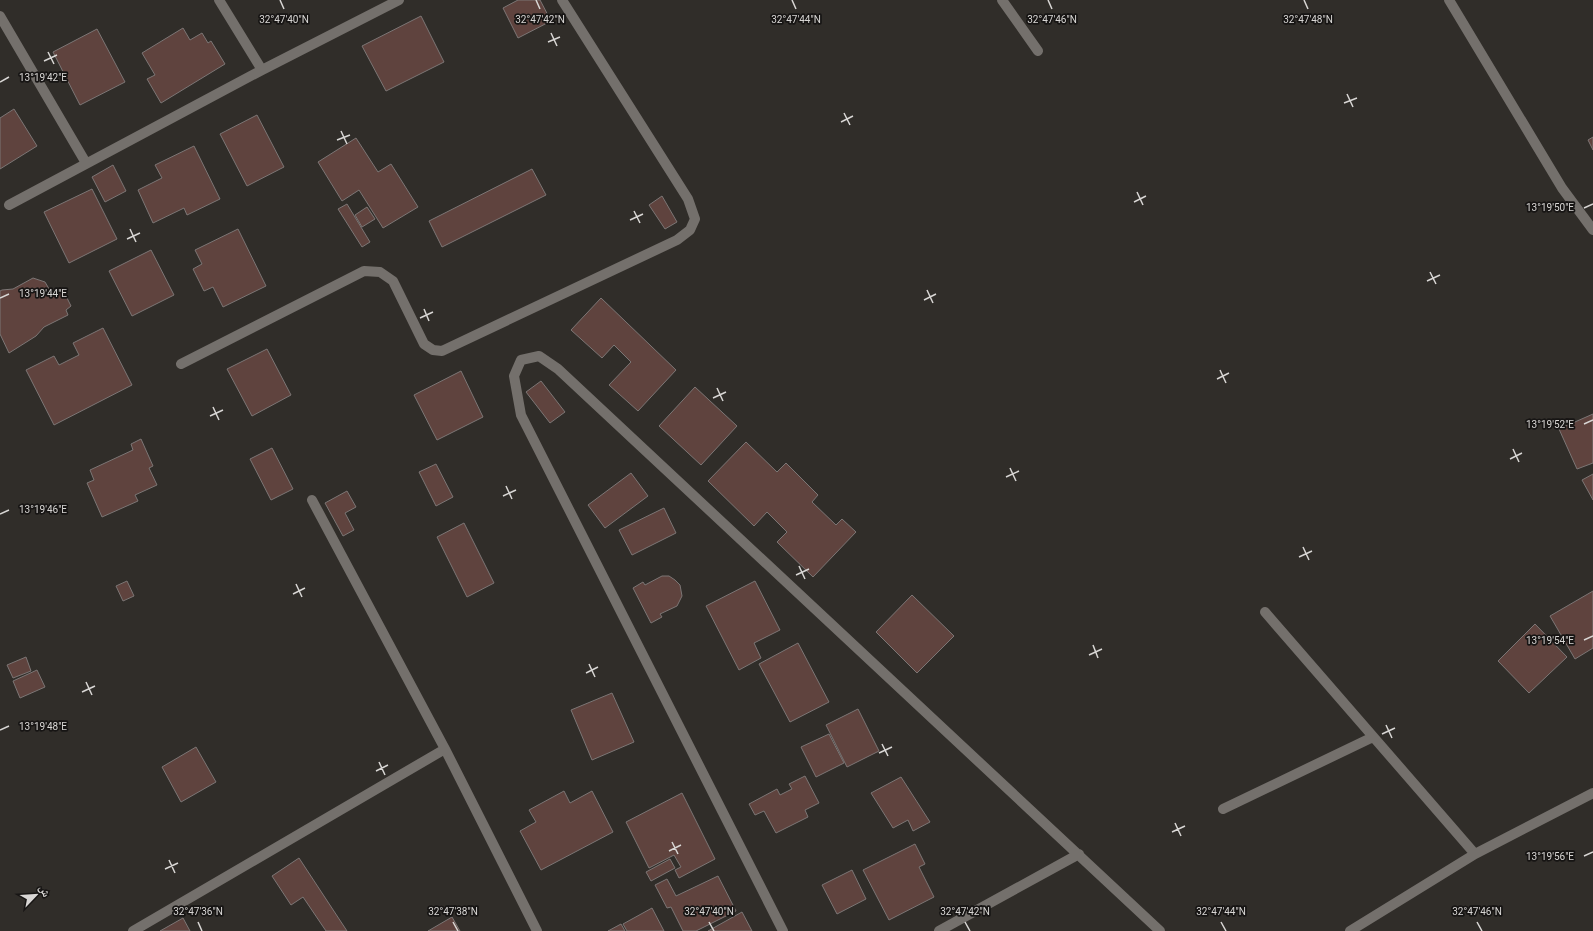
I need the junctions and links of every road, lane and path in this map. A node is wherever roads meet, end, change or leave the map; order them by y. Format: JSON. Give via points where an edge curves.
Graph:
{"nodes":[{"id":1,"x":219,"y":0,"type":"edge"},
{"id":2,"x":399,"y":0,"type":"edge"},
{"id":3,"x":562,"y":0,"type":"edge"},
{"id":4,"x":1002,"y":0,"type":"edge"},
{"id":5,"x":1449,"y":0,"type":"edge"},
{"id":6,"x":0,"y":16,"type":"edge"},
{"id":7,"x":1038,"y":51,"type":"dead end"},
{"id":8,"x":262,"y":70,"type":"junction"},
{"id":9,"x":86,"y":163,"type":"junction"},
{"id":10,"x":9,"y":205,"type":"dead end"},
{"id":11,"x":1593,"y":230,"type":"edge"},
{"id":12,"x":181,"y":364,"type":"dead end"},
{"id":13,"x":312,"y":500,"type":"dead end"},
{"id":14,"x":1265,"y":612,"type":"dead end"},
{"id":15,"x":1373,"y":737,"type":"junction"},
{"id":16,"x":445,"y":749,"type":"junction"},
{"id":17,"x":1593,"y":793,"type":"edge"},
{"id":18,"x":1223,"y":809,"type":"dead end"},
{"id":19,"x":1079,"y":854,"type":"junction"},
{"id":20,"x":1475,"y":854,"type":"junction"},
{"id":21,"x":133,"y":931,"type":"edge"},
{"id":22,"x":537,"y":931,"type":"edge"},
{"id":23,"x":783,"y":931,"type":"edge"},
{"id":24,"x":939,"y":931,"type":"edge"},
{"id":25,"x":1160,"y":931,"type":"edge"},
{"id":26,"x":1350,"y":931,"type":"edge"}],
"edges":[{"from":1,"to":8,"type":"street"},
{"from":2,"to":8,"type":"street"},
{"from":3,"to":12,"type":"street","via":[[688,199],[695,219],[690,230],[677,240],[442,351],[433,350],[424,344],[393,282],[380,272],[364,271]]},
{"from":4,"to":7,"type":"street"},
{"from":5,"to":11,"type":"street","via":[[1562,188]]},
{"from":6,"to":9,"type":"street"},
{"from":8,"to":9,"type":"street"},
{"from":9,"to":10,"type":"street"},
{"from":13,"to":16,"type":"street"},
{"from":14,"to":15,"type":"street"},
{"from":15,"to":18,"type":"street"},
{"from":15,"to":20,"type":"street"},
{"from":16,"to":21,"type":"street"},
{"from":16,"to":22,"type":"street"},
{"from":17,"to":20,"type":"street"},
{"from":19,"to":23,"type":"street","via":[[558,369],[539,356],[521,360],[514,376],[521,415]]},
{"from":19,"to":24,"type":"street"},
{"from":19,"to":25,"type":"street"},
{"from":20,"to":26,"type":"street"}]}
